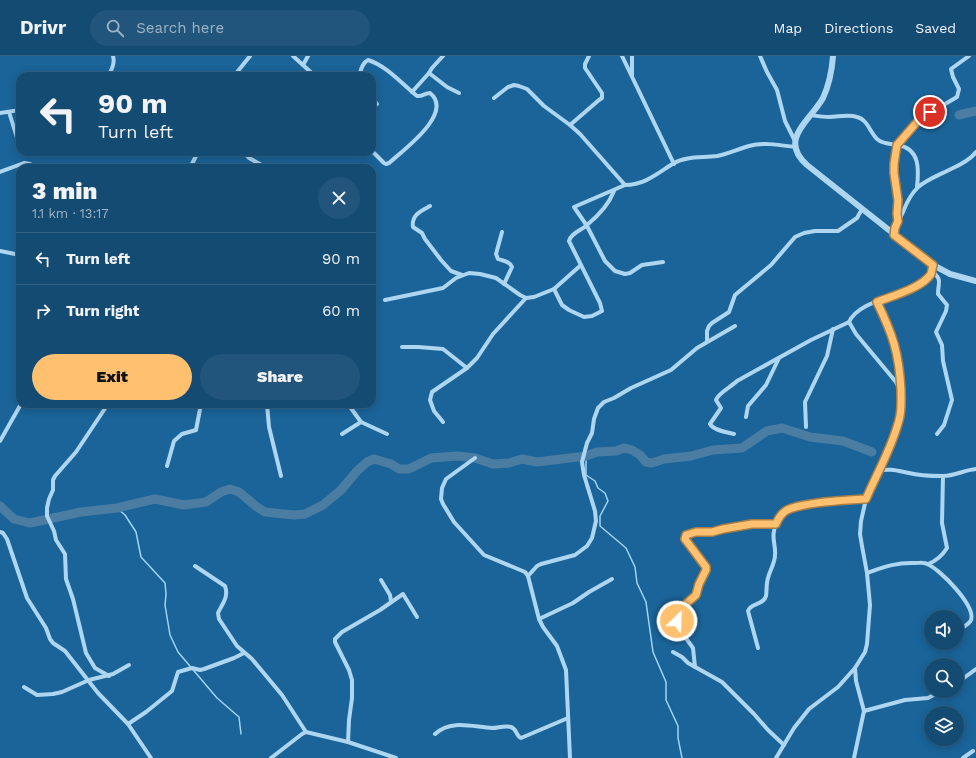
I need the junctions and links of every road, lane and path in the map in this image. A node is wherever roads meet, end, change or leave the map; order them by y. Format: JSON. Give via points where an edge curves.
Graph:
{"nodes":[{"id":1,"x":113,"y":56,"type":"edge"},
{"id":2,"x":250,"y":56,"type":"edge"},
{"id":3,"x":293,"y":56,"type":"edge"},
{"id":4,"x":308,"y":56,"type":"edge"},
{"id":5,"x":443,"y":56,"type":"edge"},
{"id":6,"x":589,"y":56,"type":"edge"},
{"id":7,"x":622,"y":56,"type":"edge"},
{"id":8,"x":632,"y":56,"type":"edge"},
{"id":9,"x":760,"y":56,"type":"edge"},
{"id":10,"x":833,"y":56,"type":"edge"},
{"id":11,"x":969,"y":56,"type":"edge"},
{"id":12,"x":303,"y":65,"type":"junction"},
{"id":13,"x":111,"y":72,"type":"edge"},
{"id":14,"x":237,"y":72,"type":"edge"},
{"id":15,"x":311,"y":72,"type":"edge"},
{"id":16,"x":360,"y":72,"type":"edge"},
{"id":17,"x":429,"y":73,"type":"junction"},
{"id":18,"x":632,"y":77,"type":"junction"},
{"id":19,"x":412,"y":92,"type":"junction"},
{"id":20,"x":459,"y":93,"type":"dead end"},
{"id":21,"x":494,"y":98,"type":"dead end"},
{"id":22,"x":16,"y":111,"type":"edge"},
{"id":23,"x":9,"y":112,"type":"junction"},
{"id":24,"x":0,"y":113,"type":"edge"},
{"id":25,"x":810,"y":115,"type":"junction"},
{"id":26,"x":570,"y":125,"type":"junction"},
{"id":27,"x":16,"y":134,"type":"edge"},
{"id":28,"x":795,"y":144,"type":"junction"},
{"id":29,"x":897,"y":145,"type":"junction"},
{"id":30,"x":976,"y":152,"type":"edge"},
{"id":31,"x":376,"y":155,"type":"edge"},
{"id":32,"x":247,"y":156,"type":"edge"},
{"id":33,"x":19,"y":164,"type":"edge"},
{"id":34,"x":30,"y":164,"type":"edge"},
{"id":35,"x":260,"y":164,"type":"edge"},
{"id":36,"x":674,"y":164,"type":"junction"},
{"id":37,"x":16,"y":165,"type":"edge"},
{"id":38,"x":0,"y":172,"type":"edge"},
{"id":39,"x":625,"y":185,"type":"junction"},
{"id":40,"x":917,"y":187,"type":"junction"},
{"id":41,"x":614,"y":191,"type":"junction"},
{"id":42,"x":430,"y":206,"type":"dead end"},
{"id":43,"x":862,"y":209,"type":"junction"},
{"id":44,"x":898,"y":221,"type":"junction"},
{"id":45,"x":586,"y":226,"type":"junction"},
{"id":46,"x":502,"y":232,"type":"dead end"},
{"id":47,"x":894,"y":235,"type":"junction"},
{"id":48,"x":0,"y":251,"type":"edge"},
{"id":49,"x":16,"y":254,"type":"edge"},
{"id":50,"x":663,"y":262,"type":"dead end"},
{"id":51,"x":580,"y":265,"type":"junction"},
{"id":52,"x":932,"y":268,"type":"junction"},
{"id":53,"x":463,"y":275,"type":"junction"},
{"id":54,"x":976,"y":281,"type":"edge"},
{"id":55,"x":504,"y":284,"type":"junction"},
{"id":56,"x":554,"y":289,"type":"junction"},
{"id":57,"x":526,"y":298,"type":"junction"},
{"id":58,"x":385,"y":300,"type":"dead end"},
{"id":59,"x":877,"y":302,"type":"junction"},
{"id":60,"x":849,"y":322,"type":"junction"},
{"id":61,"x":735,"y":326,"type":"dead end"},
{"id":62,"x":833,"y":329,"type":"junction"},
{"id":63,"x":707,"y":341,"type":"junction"},
{"id":64,"x":402,"y":347,"type":"dead end"},
{"id":65,"x":780,"y":358,"type":"junction"},
{"id":66,"x":467,"y":368,"type":"junction"},
{"id":67,"x":901,"y":392,"type":"junction"},
{"id":68,"x":19,"y":408,"type":"edge"},
{"id":69,"x":105,"y":408,"type":"edge"},
{"id":70,"x":199,"y":408,"type":"edge"},
{"id":71,"x":267,"y":408,"type":"edge"},
{"id":72,"x":351,"y":408,"type":"edge"},
{"id":73,"x":746,"y":417,"type":"dead end"},
{"id":74,"x":361,"y":422,"type":"junction"},
{"id":75,"x":442,"y":422,"type":"dead end"},
{"id":76,"x":806,"y":427,"type":"dead end"},
{"id":77,"x":342,"y":434,"type":"dead end"},
{"id":78,"x":386,"y":434,"type":"dead end"},
{"id":79,"x":734,"y":434,"type":"dead end"},
{"id":80,"x":937,"y":434,"type":"dead end"},
{"id":81,"x":0,"y":441,"type":"edge"},
{"id":82,"x":475,"y":458,"type":"dead end"},
{"id":83,"x":167,"y":466,"type":"dead end"},
{"id":84,"x":976,"y":469,"type":"edge"},
{"id":85,"x":878,"y":470,"type":"junction"},
{"id":86,"x":281,"y":476,"type":"dead end"},
{"id":87,"x":943,"y":476,"type":"junction"},
{"id":88,"x":866,"y":499,"type":"junction"},
{"id":89,"x":776,"y":524,"type":"junction"},
{"id":90,"x":0,"y":532,"type":"edge"},
{"id":91,"x":928,"y":564,"type":"junction"},
{"id":92,"x":195,"y":566,"type":"dead end"},
{"id":93,"x":868,"y":574,"type":"junction"},
{"id":94,"x":528,"y":576,"type":"junction"},
{"id":95,"x":612,"y":579,"type":"dead end"},
{"id":96,"x":381,"y":580,"type":"dead end"},
{"id":97,"x":391,"y":602,"type":"junction"},
{"id":98,"x":417,"y":617,"type":"dead end"},
{"id":99,"x":539,"y":619,"type":"junction"},
{"id":100,"x":964,"y":627,"type":"edge"},
{"id":101,"x":758,"y":648,"type":"dead end"},
{"id":102,"x":673,"y":652,"type":"dead end"},
{"id":103,"x":244,"y":653,"type":"junction"},
{"id":104,"x":129,"y":665,"type":"dead end"},
{"id":105,"x":695,"y":667,"type":"junction"},
{"id":106,"x":855,"y":668,"type":"junction"},
{"id":107,"x":976,"y":669,"type":"edge"},
{"id":108,"x":109,"y":676,"type":"junction"},
{"id":109,"x":964,"y":678,"type":"edge"},
{"id":110,"x":89,"y":680,"type":"junction"},
{"id":111,"x":24,"y":687,"type":"dead end"},
{"id":112,"x":928,"y":698,"type":"edge"},
{"id":113,"x":864,"y":711,"type":"junction"},
{"id":114,"x":568,"y":718,"type":"junction"},
{"id":115,"x":128,"y":724,"type":"junction"},
{"id":116,"x":306,"y":732,"type":"junction"},
{"id":117,"x":436,"y":734,"type":"dead end"},
{"id":118,"x":348,"y":742,"type":"junction"},
{"id":119,"x":784,"y":745,"type":"junction"},
{"id":120,"x":973,"y":751,"type":"dead end"},
{"id":121,"x":151,"y":758,"type":"edge"},
{"id":122,"x":271,"y":758,"type":"edge"},
{"id":123,"x":396,"y":758,"type":"edge"},
{"id":124,"x":570,"y":758,"type":"edge"},
{"id":125,"x":776,"y":758,"type":"edge"},
{"id":126,"x":854,"y":758,"type":"edge"},
{"id":127,"x":963,"y":758,"type":"edge"}],
"edges":[{"from":1,"to":13,"type":"street"},
{"from":2,"to":14,"type":"street"},
{"from":3,"to":12,"type":"street"},
{"from":4,"to":12,"type":"street"},
{"from":5,"to":17,"type":"street"},
{"from":6,"to":26,"type":"street","via":[[585,68],[603,95]]},
{"from":7,"to":18,"type":"street"},
{"from":8,"to":18,"type":"street"},
{"from":9,"to":28,"type":"street","via":[[777,90],[785,121]]},
{"from":10,"to":25,"type":"street","via":[[827,88]]},
{"from":11,"to":29,"type":"street","via":[[951,69],[959,89],[957,97],[923,116]]},
{"from":12,"to":15,"type":"street"},
{"from":16,"to":19,"type":"street","via":[[362,65],[368,60]]},
{"from":17,"to":19,"type":"street"},
{"from":17,"to":20,"type":"street"},
{"from":18,"to":36,"type":"street"},
{"from":19,"to":31,"type":"street","via":[[419,96],[430,93],[435,99],[436,113],[429,126],[389,163],[384,163]]},
{"from":21,"to":26,"type":"street","via":[[508,87],[519,86],[527,89],[544,106]]},
{"from":22,"to":23,"type":"street"},
{"from":23,"to":24,"type":"street"},
{"from":23,"to":27,"type":"street"},
{"from":25,"to":28,"type":"street","via":[[800,129]]},
{"from":25,"to":29,"type":"street","via":[[858,117],[879,140],[885,144]]},
{"from":26,"to":39,"type":"street","via":[[594,148]]},
{"from":28,"to":36,"type":"street","via":[[755,145],[730,153]]},
{"from":28,"to":43,"type":"street","via":[[797,154],[802,160]]},
{"from":29,"to":40,"type":"street","via":[[912,152],[915,158],[918,166]]},
{"from":29,"to":44,"type":"street","via":[[894,173]]},
{"from":30,"to":40,"type":"street","via":[[960,165]]},
{"from":32,"to":35,"type":"street"},
{"from":33,"to":34,"type":"street"},
{"from":36,"to":39,"type":"street","via":[[642,182]]},
{"from":37,"to":38,"type":"street"},
{"from":39,"to":41,"type":"street"},
{"from":40,"to":44,"type":"street","via":[[909,197]]},
{"from":41,"to":45,"type":"street","via":[[606,205]]},
{"from":41,"to":45,"type":"street","via":[[574,206]]},
{"from":42,"to":53,"type":"street","via":[[415,215],[413,227],[422,233],[451,271]]},
{"from":43,"to":47,"type":"street"},
{"from":43,"to":63,"type":"street","via":[[857,218],[838,232],[815,231],[795,237],[772,265],[735,295],[729,312],[709,326]]},
{"from":44,"to":47,"type":"street"},
{"from":45,"to":50,"type":"street","via":[[605,260],[615,271],[625,274],[642,265]]},
{"from":45,"to":51,"type":"street","via":[[572,235],[569,241]]},
{"from":46,"to":55,"type":"street","via":[[496,254],[498,259],[508,262],[512,267]]},
{"from":47,"to":52,"type":"street"},
{"from":48,"to":49,"type":"street"},
{"from":51,"to":56,"type":"street"},
{"from":51,"to":56,"type":"street","via":[[602,311],[584,317],[562,305]]},
{"from":52,"to":54,"type":"street"},
{"from":52,"to":59,"type":"street","via":[[930,275],[917,285]]},
{"from":52,"to":80,"type":"street","via":[[940,281],[938,294],[947,305],[936,332],[942,345],[952,400],[944,425]]},
{"from":53,"to":55,"type":"street","via":[[480,274],[496,278]]},
{"from":53,"to":58,"type":"street","via":[[443,288]]},
{"from":55,"to":57,"type":"street"},
{"from":56,"to":57,"type":"street"},
{"from":57,"to":66,"type":"street","via":[[493,334]]},
{"from":59,"to":60,"type":"street","via":[[851,317]]},
{"from":59,"to":67,"type":"street","via":[[895,343]]},
{"from":60,"to":62,"type":"street"},
{"from":60,"to":67,"type":"street"},
{"from":61,"to":63,"type":"street"},
{"from":62,"to":65,"type":"street"},
{"from":62,"to":76,"type":"street","via":[[827,356],[805,402]]},
{"from":63,"to":94,"type":"street","via":[[671,370],[600,405],[595,414],[592,433],[582,462],[595,511],[596,521],[592,538],[587,546],[575,555],[541,564]]},
{"from":64,"to":66,"type":"street","via":[[443,349]]},
{"from":65,"to":73,"type":"street","via":[[766,385],[748,406]]},
{"from":65,"to":79,"type":"street","via":[[717,395],[717,402],[721,408],[710,424],[714,429]]},
{"from":66,"to":75,"type":"street","via":[[430,395],[434,411]]},
{"from":67,"to":85,"type":"street","via":[[900,419]]},
{"from":68,"to":81,"type":"street"},
{"from":69,"to":108,"type":"street","via":[[79,447],[55,476],[54,490],[46,513],[56,540],[65,554],[66,580],[86,653],[95,668]]},
{"from":70,"to":83,"type":"street","via":[[196,430],[182,434],[174,441]]},
{"from":71,"to":86,"type":"street","via":[[269,427]]},
{"from":72,"to":74,"type":"street"},
{"from":74,"to":77,"type":"street"},
{"from":74,"to":78,"type":"street"},
{"from":82,"to":94,"type":"street","via":[[446,479],[441,499],[445,508],[454,522],[484,555],[525,572]]},
{"from":84,"to":87,"type":"street"},
{"from":85,"to":87,"type":"street","via":[[892,469],[925,476]]},
{"from":85,"to":88,"type":"street"},
{"from":87,"to":91,"type":"street","via":[[942,523],[948,548],[939,558]]},
{"from":88,"to":89,"type":"street","via":[[793,508],[783,513]]},
{"from":88,"to":93,"type":"street","via":[[860,534]]},
{"from":89,"to":101,"type":"street","via":[[773,535],[775,559],[768,579],[766,597],[748,611]]},
{"from":89,"to":105,"type":"street","via":[[752,524],[685,536],[706,569],[696,595],[684,604],[676,615],[683,634],[693,648]]},
{"from":90,"to":110,"type":"street","via":[[7,539],[27,598],[52,643],[62,648]]},
{"from":91,"to":93,"type":"street","via":[[901,563]]},
{"from":91,"to":100,"type":"street","via":[[967,602],[971,620]]},
{"from":92,"to":103,"type":"street","via":[[225,586],[227,594],[218,616]]},
{"from":93,"to":106,"type":"street","via":[[870,605],[867,644]]},
{"from":94,"to":99,"type":"street"},
{"from":95,"to":99,"type":"street","via":[[573,603]]},
{"from":96,"to":97,"type":"street"},
{"from":97,"to":98,"type":"street","via":[[403,594]]},
{"from":97,"to":118,"type":"street","via":[[335,639],[352,680]]},
{"from":99,"to":114,"type":"street","via":[[563,660],[567,680]]},
{"from":102,"to":105,"type":"street"},
{"from":103,"to":115,"type":"street","via":[[204,669],[192,668],[178,672],[172,690]]},
{"from":103,"to":116,"type":"street","via":[[252,658],[282,695]]},
{"from":104,"to":108,"type":"street"},
{"from":105,"to":119,"type":"street","via":[[722,682]]},
{"from":106,"to":113,"type":"street"},
{"from":106,"to":119,"type":"street","via":[[838,687],[809,709]]},
{"from":107,"to":109,"type":"street"},
{"from":108,"to":110,"type":"street"},
{"from":110,"to":111,"type":"street","via":[[48,695],[34,694]]},
{"from":110,"to":115,"type":"street","via":[[102,698]]},
{"from":112,"to":113,"type":"street","via":[[905,700]]},
{"from":113,"to":126,"type":"street"},
{"from":114,"to":117,"type":"street","via":[[521,738],[514,728],[475,725],[444,727]]},
{"from":114,"to":124,"type":"street"},
{"from":115,"to":121,"type":"street"},
{"from":116,"to":118,"type":"street"},
{"from":116,"to":122,"type":"street"},
{"from":118,"to":123,"type":"street"},
{"from":119,"to":125,"type":"street"},
{"from":120,"to":127,"type":"street"}]}
